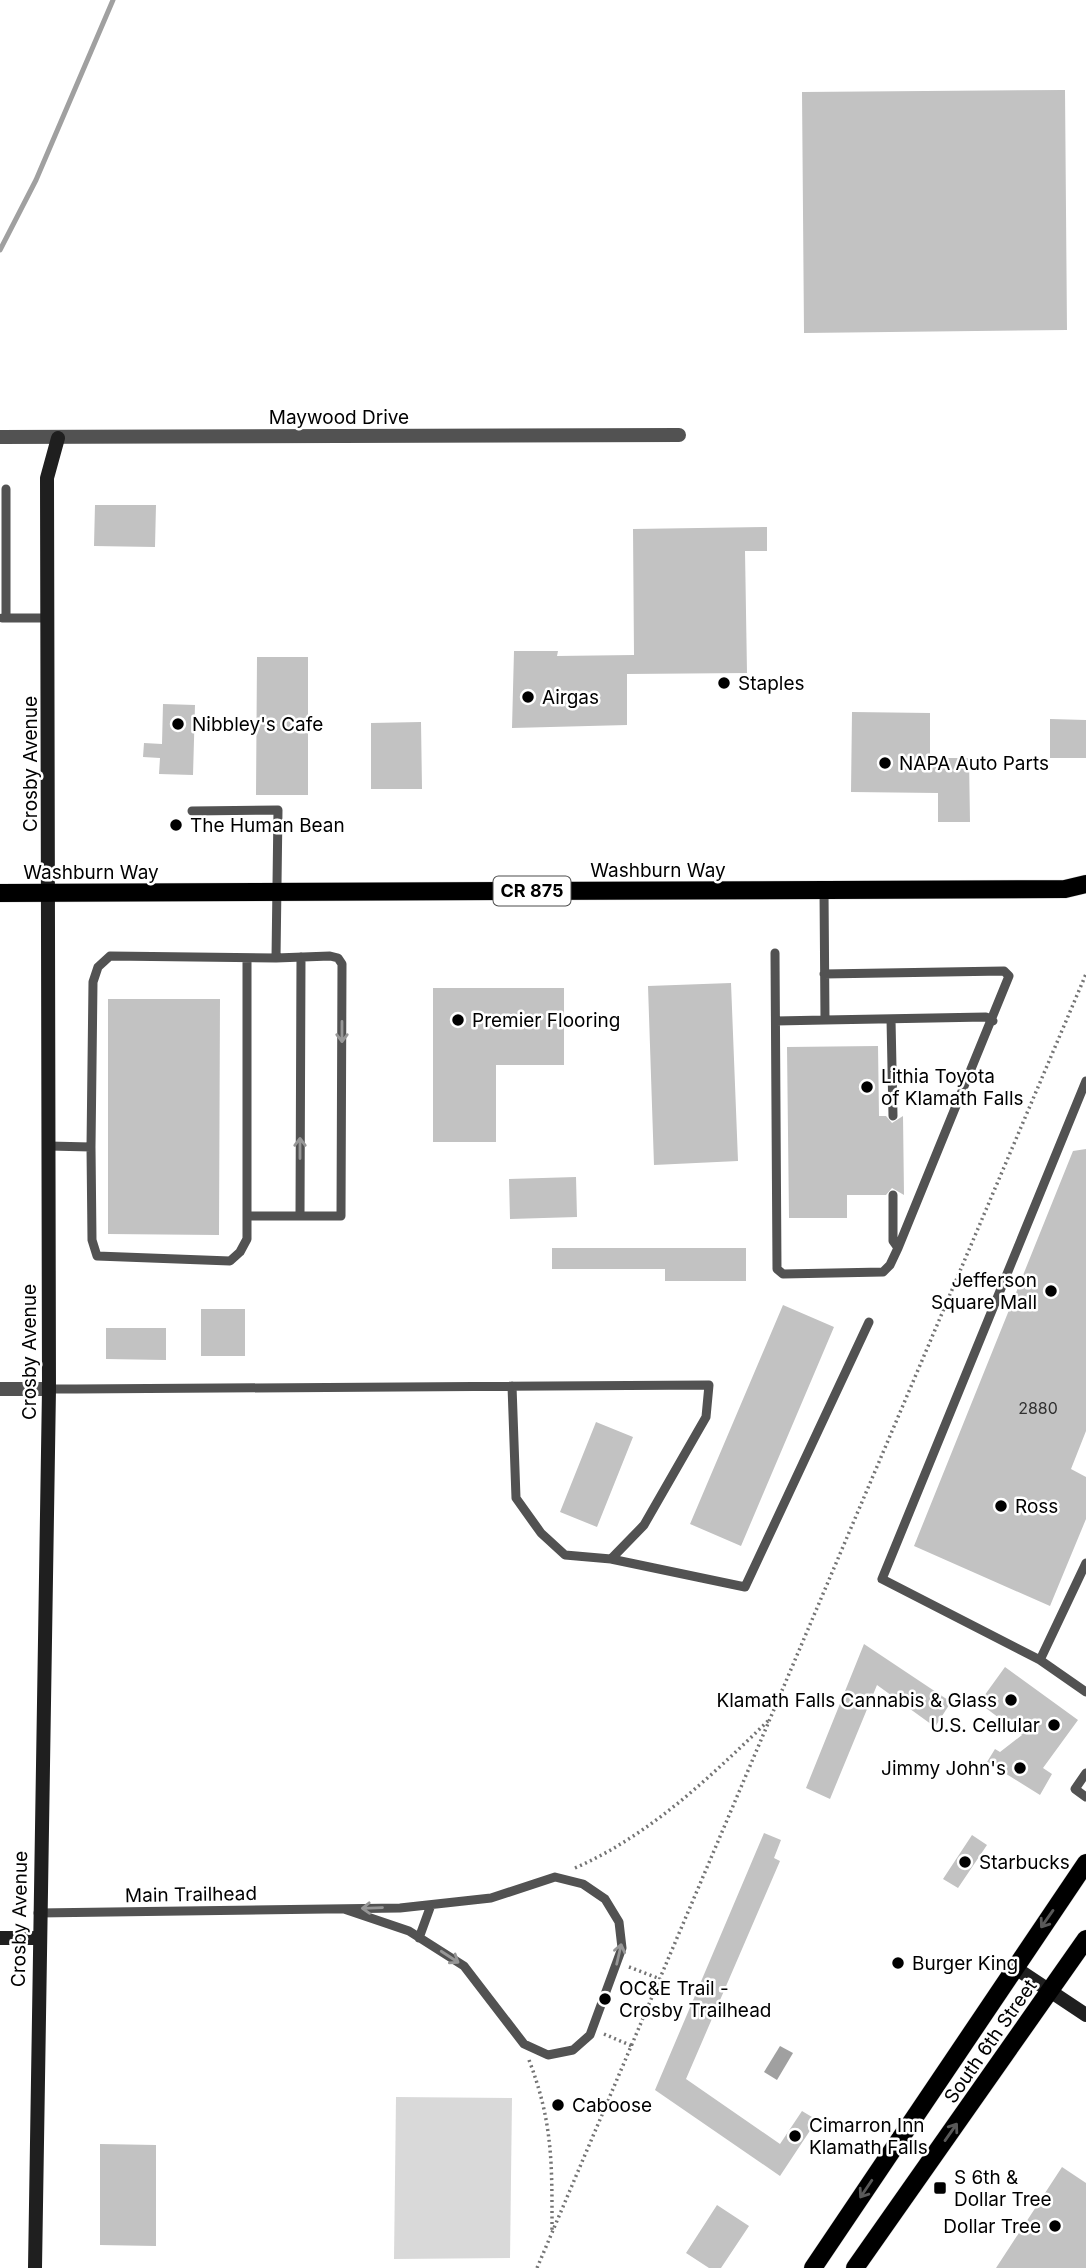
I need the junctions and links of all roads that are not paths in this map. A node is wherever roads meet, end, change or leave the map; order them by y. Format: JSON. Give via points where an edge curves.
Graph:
{"nodes":[{"id":1,"x":679,"y":435,"type":"dead end"},
{"id":2,"x":0,"y":437,"type":"edge"},
{"id":3,"x":58,"y":438,"type":"junction"},
{"id":4,"x":6,"y":489,"type":"dead end"},
{"id":5,"x":3,"y":618,"type":"edge"},
{"id":6,"x":49,"y":618,"type":"junction"},
{"id":7,"x":192,"y":811,"type":"dead end"},
{"id":8,"x":1086,"y":884,"type":"edge"},
{"id":9,"x":1065,"y":889,"type":"junction"},
{"id":10,"x":824,"y":890,"type":"junction"},
{"id":11,"x":276,"y":892,"type":"junction"},
{"id":12,"x":0,"y":893,"type":"edge"},
{"id":13,"x":49,"y":893,"type":"junction"},
{"id":14,"x":1086,"y":894,"type":"edge"},
{"id":15,"x":775,"y":953,"type":"dead end"},
{"id":16,"x":302,"y":957,"type":"junction"},
{"id":17,"x":247,"y":958,"type":"junction"},
{"id":18,"x":276,"y":958,"type":"junction"},
{"id":19,"x":824,"y":974,"type":"junction"},
{"id":20,"x":891,"y":1019,"type":"junction"},
{"id":21,"x":825,"y":1020,"type":"junction"},
{"id":22,"x":776,"y":1021,"type":"junction"},
{"id":23,"x":993,"y":1021,"type":"junction"},
{"id":24,"x":1086,"y":1081,"type":"edge"},
{"id":25,"x":893,"y":1116,"type":"dead end"},
{"id":26,"x":49,"y":1146,"type":"junction"},
{"id":27,"x":91,"y":1147,"type":"junction"},
{"id":28,"x":893,"y":1195,"type":"dead end"},
{"id":29,"x":247,"y":1216,"type":"junction"},
{"id":30,"x":300,"y":1216,"type":"junction"},
{"id":31,"x":898,"y":1248,"type":"junction"},
{"id":32,"x":869,"y":1322,"type":"dead end"},
{"id":33,"x":512,"y":1387,"type":"junction"},
{"id":34,"x":49,"y":1389,"type":"junction"},
{"id":35,"x":0,"y":1390,"type":"edge"},
{"id":36,"x":611,"y":1559,"type":"junction"},
{"id":37,"x":1086,"y":1563,"type":"edge"},
{"id":38,"x":1040,"y":1660,"type":"junction"},
{"id":39,"x":1086,"y":1692,"type":"edge"},
{"id":40,"x":1086,"y":1773,"type":"edge"},
{"id":41,"x":1086,"y":1797,"type":"edge"},
{"id":42,"x":1086,"y":1863,"type":"edge"},
{"id":43,"x":431,"y":1905,"type":"junction"},
{"id":44,"x":344,"y":1909,"type":"junction"},
{"id":45,"x":38,"y":1913,"type":"junction"},
{"id":46,"x":0,"y":1938,"type":"edge"},
{"id":47,"x":38,"y":1938,"type":"junction"},
{"id":48,"x":419,"y":1938,"type":"junction"},
{"id":49,"x":1086,"y":1939,"type":"edge"},
{"id":50,"x":1014,"y":1967,"type":"junction"},
{"id":51,"x":1051,"y":1992,"type":"junction"},
{"id":52,"x":1086,"y":2015,"type":"edge"},
{"id":53,"x":35,"y":2268,"type":"edge"},
{"id":54,"x":813,"y":2268,"type":"edge"},
{"id":55,"x":855,"y":2268,"type":"edge"}],
"edges":[{"from":1,"to":3,"type":"street","name":"Maywood Drive"},
{"from":2,"to":3,"type":"street","name":"Maywood Drive"},
{"from":3,"to":6,"type":"street","name":"Crosby Avenue","via":[[47,478]]},
{"from":4,"to":5,"type":"lane"},
{"from":5,"to":6,"type":"lane"},
{"from":6,"to":13,"type":"street","name":"Crosby Avenue"},
{"from":7,"to":11,"type":"lane","via":[[278,810]]},
{"from":8,"to":9,"type":"main road","name":"Washburn Way","number":"CR 875"},
{"from":9,"to":10,"type":"main road","name":"Washburn Way","number":"CR 875"},
{"from":9,"to":14,"type":"main road","name":"Washburn Way","number":"CR 875"},
{"from":10,"to":11,"type":"main road","name":"Washburn Way","number":"CR 875"},
{"from":10,"to":19,"type":"lane"},
{"from":11,"to":13,"type":"main road","name":"Washburn Way","number":"CR 875"},
{"from":11,"to":18,"type":"lane"},
{"from":12,"to":13,"type":"main road","name":"Washburn Way","number":"CR 875"},
{"from":13,"to":26,"type":"street","name":"Crosby Avenue"},
{"from":15,"to":22,"type":"lane"},
{"from":16,"to":18,"type":"lane"},
{"from":30,"to":16,"type":"lane","one_way":true},
{"from":16,"to":30,"type":"lane","one_way":true,"via":[[330,956],[342,964],[341,1216]]},
{"from":17,"to":18,"type":"lane"},
{"from":17,"to":27,"type":"lane","via":[[110,956],[98,967],[93,982]]},
{"from":17,"to":29,"type":"lane"},
{"from":19,"to":21,"type":"lane"},
{"from":19,"to":23,"type":"lane","via":[[1004,971],[1009,976]]},
{"from":20,"to":21,"type":"lane"},
{"from":20,"to":23,"type":"lane","via":[[986,1017]]},
{"from":20,"to":25,"type":"lane"},
{"from":21,"to":22,"type":"lane"},
{"from":22,"to":31,"type":"lane","via":[[777,1269],[783,1274],[883,1272]]},
{"from":23,"to":31,"type":"lane"},
{"from":24,"to":38,"type":"lane","via":[[881,1579]]},
{"from":26,"to":27,"type":"lane"},
{"from":26,"to":34,"type":"street","name":"Crosby Avenue"},
{"from":27,"to":29,"type":"lane","via":[[92,1240],[97,1256],[230,1261],[247,1239]]},
{"from":28,"to":31,"type":"lane","via":[[893,1241]]},
{"from":29,"to":30,"type":"lane"},
{"from":32,"to":36,"type":"lane","via":[[746,1587]]},
{"from":33,"to":34,"type":"lane"},
{"from":33,"to":36,"type":"lane","via":[[516,1498],[541,1533],[565,1555]]},
{"from":33,"to":36,"type":"lane","via":[[709,1385],[706,1417],[644,1525]]},
{"from":34,"to":35,"type":"street"},
{"from":34,"to":45,"type":"street","name":"Crosby Avenue"},
{"from":37,"to":38,"type":"lane"},
{"from":38,"to":39,"type":"lane"},
{"from":40,"to":41,"type":"lane","via":[[1075,1790]]},
{"from":42,"to":50,"type":"main road","name":"South 6th Street","one_way":true},
{"from":43,"to":44,"type":"lane","name":"Main Trailhead","one_way":true},
{"from":43,"to":48,"type":"lane"},
{"from":48,"to":43,"type":"lane","name":"Main Trailhead","one_way":true,"via":[[464,1966],[524,2045],[548,2055],[573,2050],[590,2035],[622,1948],[619,1922],[605,1899],[583,1884],[555,1877],[491,1898]]},
{"from":44,"to":45,"type":"lane","name":"Main Trailhead"},
{"from":44,"to":48,"type":"lane","name":"Main Trailhead"},
{"from":45,"to":47,"type":"street","name":"Crosby Avenue"},
{"from":46,"to":47,"type":"street"},
{"from":47,"to":53,"type":"street","name":"Crosby Avenue"},
{"from":49,"to":51,"type":"main road","name":"South 6th Street"},
{"from":50,"to":51,"type":"street"},
{"from":50,"to":54,"type":"main road","name":"South 6th Street","one_way":true},
{"from":51,"to":52,"type":"street"},
{"from":55,"to":51,"type":"main road","name":"South 6th Street","one_way":true}]}
